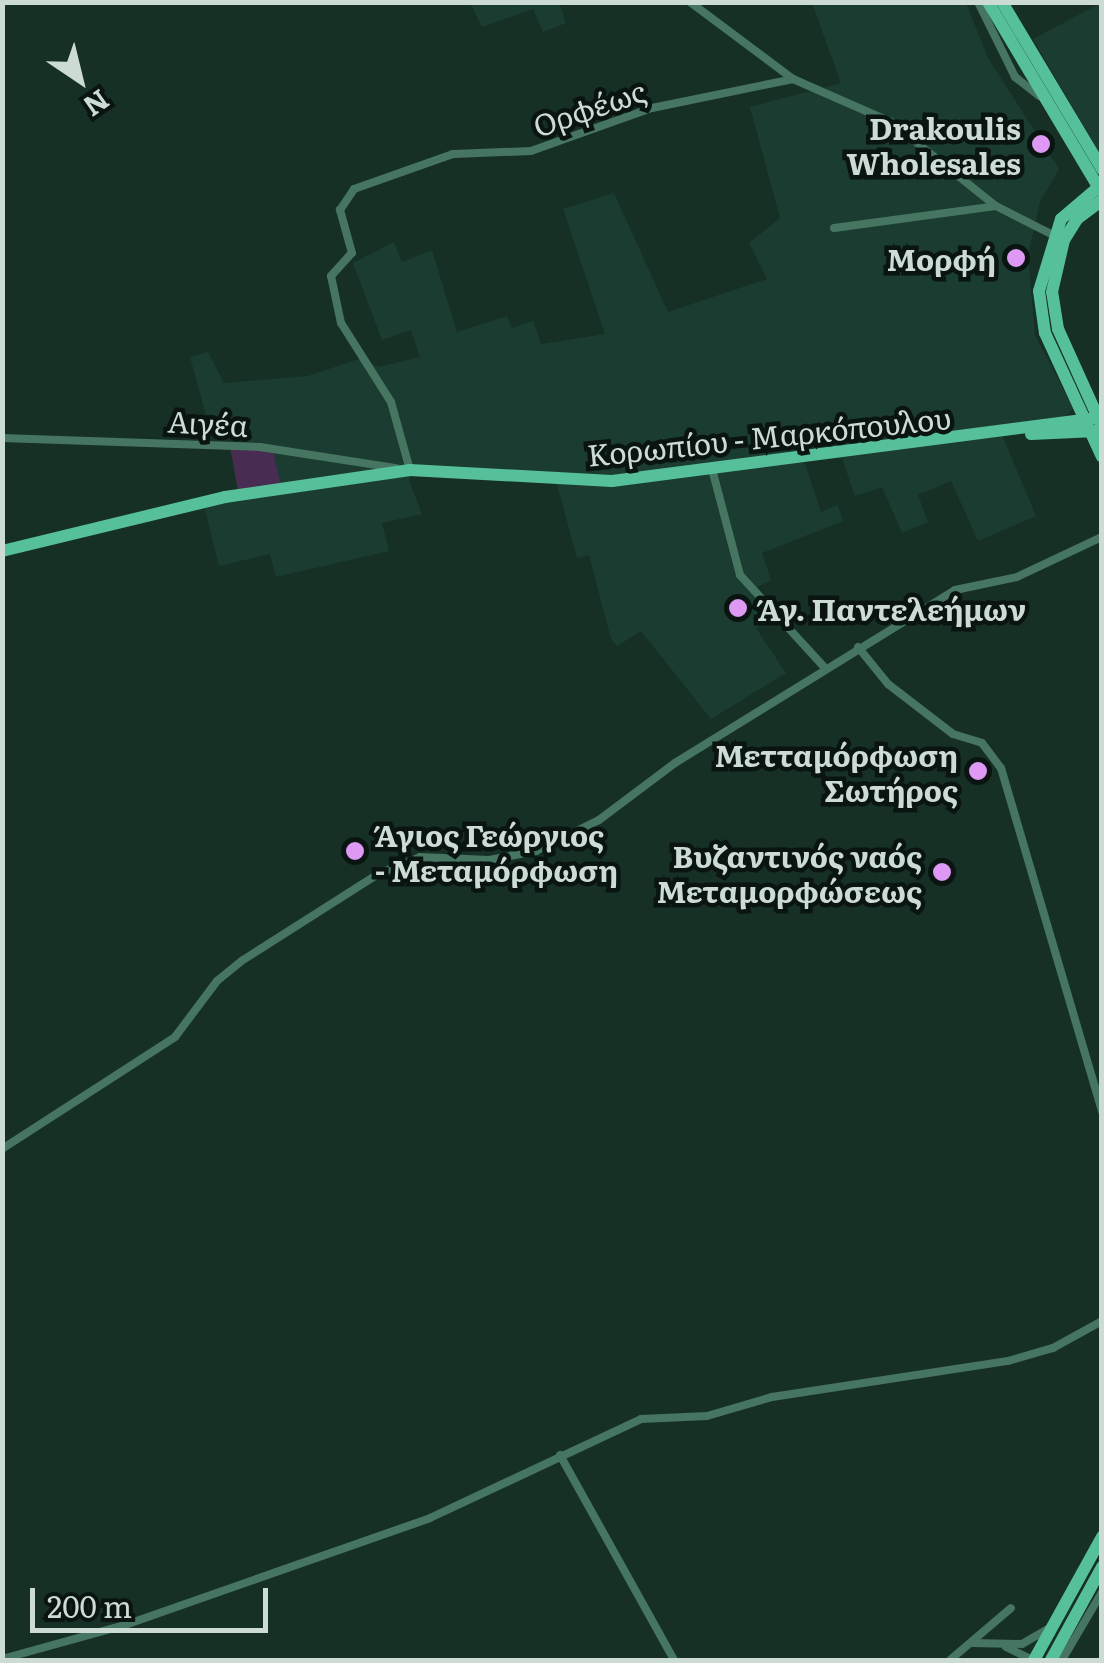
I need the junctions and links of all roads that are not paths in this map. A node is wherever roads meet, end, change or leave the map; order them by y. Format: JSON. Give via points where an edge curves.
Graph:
{"nodes":[{"id":1,"x":690,"y":2,"type":"edge"},
{"id":2,"x":978,"y":2,"type":"edge"},
{"id":3,"x":988,"y":2,"type":"edge"},
{"id":4,"x":1002,"y":2,"type":"edge"},
{"id":5,"x":792,"y":79,"type":"junction"},
{"id":6,"x":1039,"y":96,"type":"junction"},
{"id":7,"x":1094,"y":169,"type":"edge"},
{"id":8,"x":1101,"y":191,"type":"edge"},
{"id":9,"x":1078,"y":200,"type":"junction"},
{"id":10,"x":996,"y":206,"type":"junction"},
{"id":11,"x":1102,"y":214,"type":"edge"},
{"id":12,"x":1077,"y":219,"type":"junction"},
{"id":13,"x":834,"y":228,"type":"dead end"},
{"id":14,"x":1052,"y":235,"type":"junction"},
{"id":15,"x":1096,"y":423,"type":"edge"},
{"id":16,"x":2,"y":438,"type":"edge"},
{"id":17,"x":1102,"y":456,"type":"edge"},
{"id":18,"x":712,"y":469,"type":"junction"},
{"id":19,"x":410,"y":470,"type":"junction"},
{"id":20,"x":1102,"y":537,"type":"edge"},
{"id":21,"x":2,"y":551,"type":"edge"},
{"id":22,"x":858,"y":647,"type":"junction"},
{"id":23,"x":824,"y":667,"type":"junction"},
{"id":24,"x":1102,"y":1111,"type":"edge"},
{"id":25,"x":2,"y":1149,"type":"edge"},
{"id":26,"x":1102,"y":1321,"type":"edge"},
{"id":27,"x":560,"y":1455,"type":"junction"},
{"id":28,"x":1102,"y":1537,"type":"edge"},
{"id":29,"x":1102,"y":1567,"type":"edge"},
{"id":30,"x":1102,"y":1592,"type":"edge"},
{"id":31,"x":1011,"y":1608,"type":"dead end"},
{"id":32,"x":1053,"y":1626,"type":"junction"},
{"id":33,"x":972,"y":1643,"type":"junction"},
{"id":34,"x":1002,"y":1645,"type":"junction"},
{"id":35,"x":2,"y":1658,"type":"edge"},
{"id":36,"x":674,"y":1660,"type":"edge"},
{"id":37,"x":950,"y":1660,"type":"edge"},
{"id":38,"x":1034,"y":1660,"type":"edge"},
{"id":39,"x":1051,"y":1660,"type":"edge"},
{"id":40,"x":1062,"y":1660,"type":"edge"}],
"edges":[{"from":1,"to":5,"type":"street"},
{"from":2,"to":6,"type":"street","via":[[1015,77]]},
{"from":3,"to":6,"type":"main road"},
{"from":4,"to":7,"type":"main road"},
{"from":5,"to":10,"type":"street","via":[[890,122]]},
{"from":5,"to":19,"type":"street","name":"Ορφέως","via":[[652,108],[531,151],[453,154],[348,192],[340,210],[352,252],[331,276],[341,323],[392,402]]},
{"from":6,"to":7,"type":"main road"},
{"from":7,"to":8,"type":"main road"},
{"from":7,"to":9,"type":"main road"},
{"from":8,"to":9,"type":"main road"},
{"from":8,"to":12,"type":"main road"},
{"from":9,"to":14,"type":"main road"},
{"from":10,"to":13,"type":"street"},
{"from":10,"to":14,"type":"street"},
{"from":11,"to":12,"type":"main road"},
{"from":12,"to":15,"type":"main road","via":[[1055,266],[1053,304]]},
{"from":14,"to":15,"type":"main road","via":[[1040,276],[1041,319]]},
{"from":15,"to":17,"type":"main road"},
{"from":15,"to":18,"type":"main road","name":"Κορωπίου - Μαρκόπουλου"},
{"from":16,"to":19,"type":"street","name":"Αιγέα","via":[[260,447]]},
{"from":18,"to":19,"type":"main road","name":"Κορωπίου - Μαρκόπουλου","via":[[576,481]]},
{"from":18,"to":23,"type":"street","via":[[740,575]]},
{"from":19,"to":21,"type":"main road","name":"Κορωπίου - Μαρκόπουλου","via":[[225,497]]},
{"from":20,"to":22,"type":"street","via":[[1031,572],[954,590]]},
{"from":22,"to":23,"type":"street"},
{"from":22,"to":24,"type":"street","via":[[888,684],[953,734],[982,743],[1001,768]]},
{"from":23,"to":25,"type":"street","via":[[599,820],[536,852],[489,860],[420,857],[378,874],[243,960],[217,981],[175,1037]]},
{"from":26,"to":27,"type":"street","via":[[1053,1348],[1008,1361],[772,1398],[707,1416],[640,1419]]},
{"from":27,"to":35,"type":"street","via":[[456,1508],[387,1534],[125,1625]]},
{"from":27,"to":36,"type":"street"},
{"from":28,"to":32,"type":"main road"},
{"from":29,"to":39,"type":"main road"},
{"from":30,"to":40,"type":"street"},
{"from":31,"to":33,"type":"street"},
{"from":32,"to":34,"type":"street","via":[[1036,1639]]},
{"from":32,"to":38,"type":"main road"},
{"from":33,"to":34,"type":"street"},
{"from":33,"to":37,"type":"street"},
{"from":34,"to":38,"type":"street"}]}
